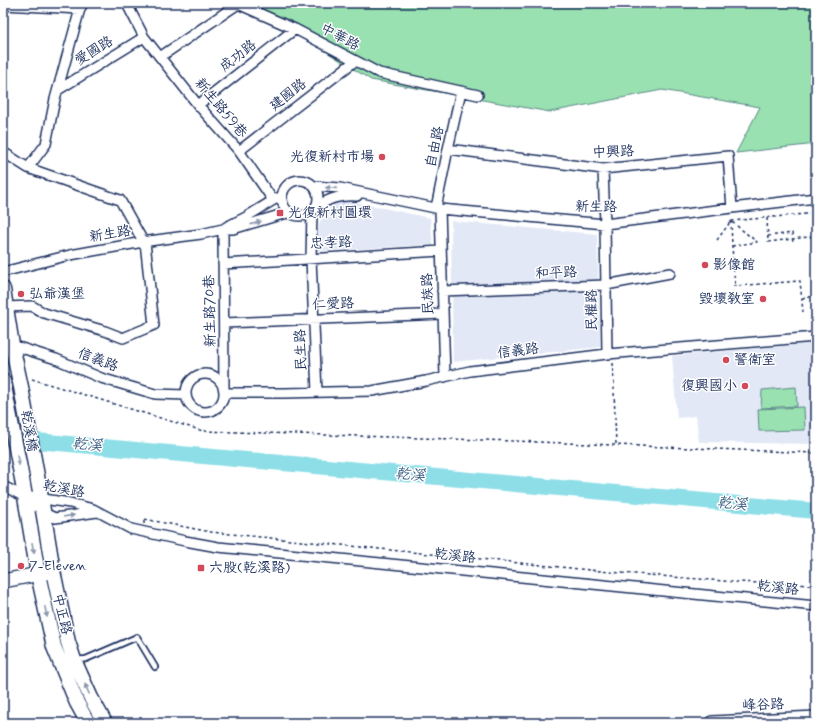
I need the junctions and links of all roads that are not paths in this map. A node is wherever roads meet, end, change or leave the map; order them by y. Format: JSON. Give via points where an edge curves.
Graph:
{"nodes":[{"id":1,"x":134,"y":3,"type":"edge"},
{"id":2,"x":3,"y":6,"type":"edge"},
{"id":3,"x":82,"y":6,"type":"edge"},
{"id":4,"x":294,"y":29,"type":"junction"},
{"id":5,"x":144,"y":37,"type":"junction"},
{"id":6,"x":160,"y":57,"type":"junction"},
{"id":7,"x":355,"y":61,"type":"junction"},
{"id":8,"x":58,"y":90,"type":"junction"},
{"id":9,"x":462,"y":91,"type":"junction"},
{"id":10,"x":478,"y":95,"type":"dead end"},
{"id":11,"x":198,"y":105,"type":"junction"},
{"id":12,"x":448,"y":149,"type":"junction"},
{"id":13,"x":239,"y":151,"type":"junction"},
{"id":14,"x":3,"y":152,"type":"edge"},
{"id":15,"x":28,"y":168,"type":"junction"},
{"id":16,"x":603,"y":169,"type":"junction"},
{"id":17,"x":313,"y":186,"type":"junction"},
{"id":18,"x":282,"y":196,"type":"junction"},
{"id":19,"x":376,"y":197,"type":"junction"},
{"id":20,"x":816,"y":198,"type":"edge"},
{"id":21,"x":273,"y":200,"type":"junction"},
{"id":22,"x":732,"y":208,"type":"junction"},
{"id":23,"x":314,"y":209,"type":"junction"},
{"id":24,"x":438,"y":209,"type":"junction"},
{"id":25,"x":289,"y":213,"type":"junction"},
{"id":26,"x":605,"y":224,"type":"junction"},
{"id":27,"x":223,"y":229,"type":"junction"},
{"id":28,"x":145,"y":242,"type":"junction"},
{"id":29,"x":441,"y":251,"type":"junction"},
{"id":30,"x":311,"y":259,"type":"junction"},
{"id":31,"x":223,"y":264,"type":"junction"},
{"id":32,"x":3,"y":272,"type":"edge"},
{"id":33,"x":670,"y":273,"type":"dead end"},
{"id":34,"x":606,"y":285,"type":"junction"},
{"id":35,"x":3,"y":289,"type":"edge"},
{"id":36,"x":442,"y":291,"type":"junction"},
{"id":37,"x":5,"y":307,"type":"junction"},
{"id":38,"x":443,"y":314,"type":"junction"},
{"id":39,"x":314,"y":319,"type":"junction"},
{"id":40,"x":224,"y":323,"type":"junction"},
{"id":41,"x":816,"y":337,"type":"edge"},
{"id":42,"x":8,"y":346,"type":"edge"},
{"id":43,"x":610,"y":354,"type":"junction"},
{"id":44,"x":445,"y":377,"type":"junction"},
{"id":45,"x":4,"y":389,"type":"edge"},
{"id":46,"x":317,"y":392,"type":"junction"},
{"id":47,"x":224,"y":393,"type":"junction"},
{"id":48,"x":186,"y":395,"type":"junction"},
{"id":49,"x":37,"y":475,"type":"joint"},
{"id":50,"x":22,"y":479,"type":"joint"},
{"id":51,"x":3,"y":486,"type":"edge"},
{"id":52,"x":24,"y":496,"type":"junction"},
{"id":53,"x":41,"y":498,"type":"junction"},
{"id":54,"x":97,"y":512,"type":"junction"},
{"id":55,"x":44,"y":513,"type":"junction"},
{"id":56,"x":53,"y":571,"type":"junction"},
{"id":57,"x":38,"y":574,"type":"junction"},
{"id":58,"x":3,"y":581,"type":"edge"},
{"id":59,"x":816,"y":606,"type":"edge"},
{"id":60,"x":74,"y":660,"type":"junction"},
{"id":61,"x":155,"y":667,"type":"dead end"},
{"id":62,"x":816,"y":720,"type":"edge"},
{"id":63,"x":748,"y":722,"type":"edge"},
{"id":64,"x":88,"y":723,"type":"edge"},
{"id":65,"x":105,"y":723,"type":"edge"},
{"id":66,"x":712,"y":723,"type":"edge"}],
"edges":[{"from":1,"to":5,"type":"street","name":"新生路59巷","via":[[129,8]]},
{"from":2,"to":3,"type":"street"},
{"from":3,"to":8,"type":"street"},
{"from":4,"to":6,"type":"street","name":"中華路","via":[[238,4]]},
{"from":4,"to":7,"type":"street","name":"中華路"},
{"from":4,"to":11,"type":"street","name":"成功路"},
{"from":5,"to":6,"type":"street","name":"新生路59巷"},
{"from":5,"to":8,"type":"street","name":"愛國路"},
{"from":6,"to":11,"type":"street","name":"新生路59巷"},
{"from":7,"to":9,"type":"street","name":"中華路","via":[[379,73]]},
{"from":7,"to":13,"type":"street","name":"建國路"},
{"from":8,"to":15,"type":"street","via":[[46,144]]},
{"from":9,"to":10,"type":"street","name":"中華路"},
{"from":9,"to":12,"type":"street","name":"自由路"},
{"from":11,"to":13,"type":"street","name":"新生路59巷"},
{"from":12,"to":16,"type":"street","name":"中興路"},
{"from":12,"to":24,"type":"street","name":"自由路"},
{"from":13,"to":21,"type":"street","name":"新生路59巷"},
{"from":14,"to":15,"type":"street"},
{"from":15,"to":28,"type":"street","via":[[120,200]]},
{"from":16,"to":22,"type":"street","name":"中興路","via":[[728,156]]},
{"from":16,"to":26,"type":"street","name":"民權路"},
{"from":17,"to":18,"type":"street","name":"新生路","via":[[303,181],[292,182]]},
{"from":19,"to":17,"type":"street","name":"新生路","one_way":true,"via":[[340,188]]},
{"from":17,"to":23,"type":"street","via":[[318,196]]},
{"from":18,"to":21,"type":"street","name":"新生路"},
{"from":18,"to":25,"type":"street","via":[[283,206]]},
{"from":19,"to":23,"type":"street","name":"新生路","via":[[338,196]]},
{"from":19,"to":24,"type":"street","name":"新生路"},
{"from":20,"to":22,"type":"street","name":"新生路"},
{"from":21,"to":27,"type":"street","name":"新生路"},
{"from":22,"to":26,"type":"street","name":"新生路"},
{"from":23,"to":25,"type":"street","name":"新生路","via":[[303,216]]},
{"from":23,"to":30,"type":"street","name":"民生路"},
{"from":24,"to":26,"type":"street","name":"新生路"},
{"from":24,"to":29,"type":"street","name":"民族路"},
{"from":27,"to":25,"type":"street","name":"新生路","one_way":true,"via":[[233,229]]},
{"from":26,"to":34,"type":"street","name":"民權路"},
{"from":27,"to":28,"type":"street","name":"新生路"},
{"from":27,"to":31,"type":"street","name":"新生路70巷"},
{"from":28,"to":32,"type":"street","name":"新生路","via":[[70,255]]},
{"from":28,"to":37,"type":"street","via":[[154,325],[123,338],[44,313],[32,306]]},
{"from":29,"to":30,"type":"street","name":"忠孝路"},
{"from":29,"to":36,"type":"street","name":"民族路"},
{"from":30,"to":31,"type":"street","name":"忠孝路"},
{"from":30,"to":39,"type":"street","name":"民生路"},
{"from":31,"to":40,"type":"street","name":"新生路70巷"},
{"from":33,"to":34,"type":"street","name":"和平路"},
{"from":34,"to":36,"type":"street","name":"和平路"},
{"from":34,"to":43,"type":"street","name":"民權路"},
{"from":35,"to":37,"type":"main road"},
{"from":36,"to":38,"type":"street","name":"民族路"},
{"from":37,"to":42,"type":"main road"},
{"from":38,"to":39,"type":"street","name":"仁愛路"},
{"from":38,"to":44,"type":"street","name":"民族路"},
{"from":39,"to":40,"type":"street","name":"仁愛路"},
{"from":39,"to":46,"type":"street","name":"民生路"},
{"from":40,"to":47,"type":"street","name":"新生路70巷"},
{"from":41,"to":43,"type":"street","name":"信義路"},
{"from":42,"to":48,"type":"street","name":"信義路","via":[[56,359],[102,378],[155,394]]},
{"from":42,"to":49,"type":"main road","name":"乾溪橋","via":[[20,381]]},
{"from":43,"to":44,"type":"street","name":"信義路","via":[[470,371]]},
{"from":44,"to":46,"type":"street","name":"信義路","via":[[372,391]]},
{"from":45,"to":50,"type":"main road","name":"乾溪橋","one_way":true},
{"from":46,"to":47,"type":"street","name":"信義路"},
{"from":47,"to":48,"type":"street","via":[[220,405],[203,412],[191,406]]},
{"from":47,"to":48,"type":"street","via":[[220,381],[211,374],[205,374],[193,378],[186,388]]},
{"from":49,"to":53,"type":"main road","name":"中正路"},
{"from":50,"to":52,"type":"main road","name":"中正路"},
{"from":51,"to":52,"type":"street","name":"乾溪路"},
{"from":52,"to":53,"type":"street","name":"乾溪路"},
{"from":52,"to":55,"type":"street","name":"乾溪路"},
{"from":52,"to":57,"type":"main road","name":"中正路","one_way":true},
{"from":53,"to":54,"type":"street","name":"乾溪路","via":[[70,503]]},
{"from":53,"to":55,"type":"main road","name":"中正路"},
{"from":55,"to":54,"type":"street","name":"乾溪路","one_way":true,"via":[[55,518]]},
{"from":54,"to":59,"type":"street","name":"乾溪路","via":[[131,529],[218,547]]},
{"from":55,"to":56,"type":"main road","name":"中正路"},
{"from":56,"to":57,"type":"street"},
{"from":56,"to":60,"type":"main road","name":"中正路"},
{"from":57,"to":58,"type":"street"},
{"from":57,"to":64,"type":"main road","name":"中正路","one_way":true,"via":[[54,647]]},
{"from":60,"to":61,"type":"lane","via":[[86,659],[137,637]]},
{"from":65,"to":60,"type":"main road","name":"中正路","one_way":true},
{"from":62,"to":63,"type":"street","name":"峰谷路"},
{"from":63,"to":66,"type":"street","name":"峰谷路"}]}
